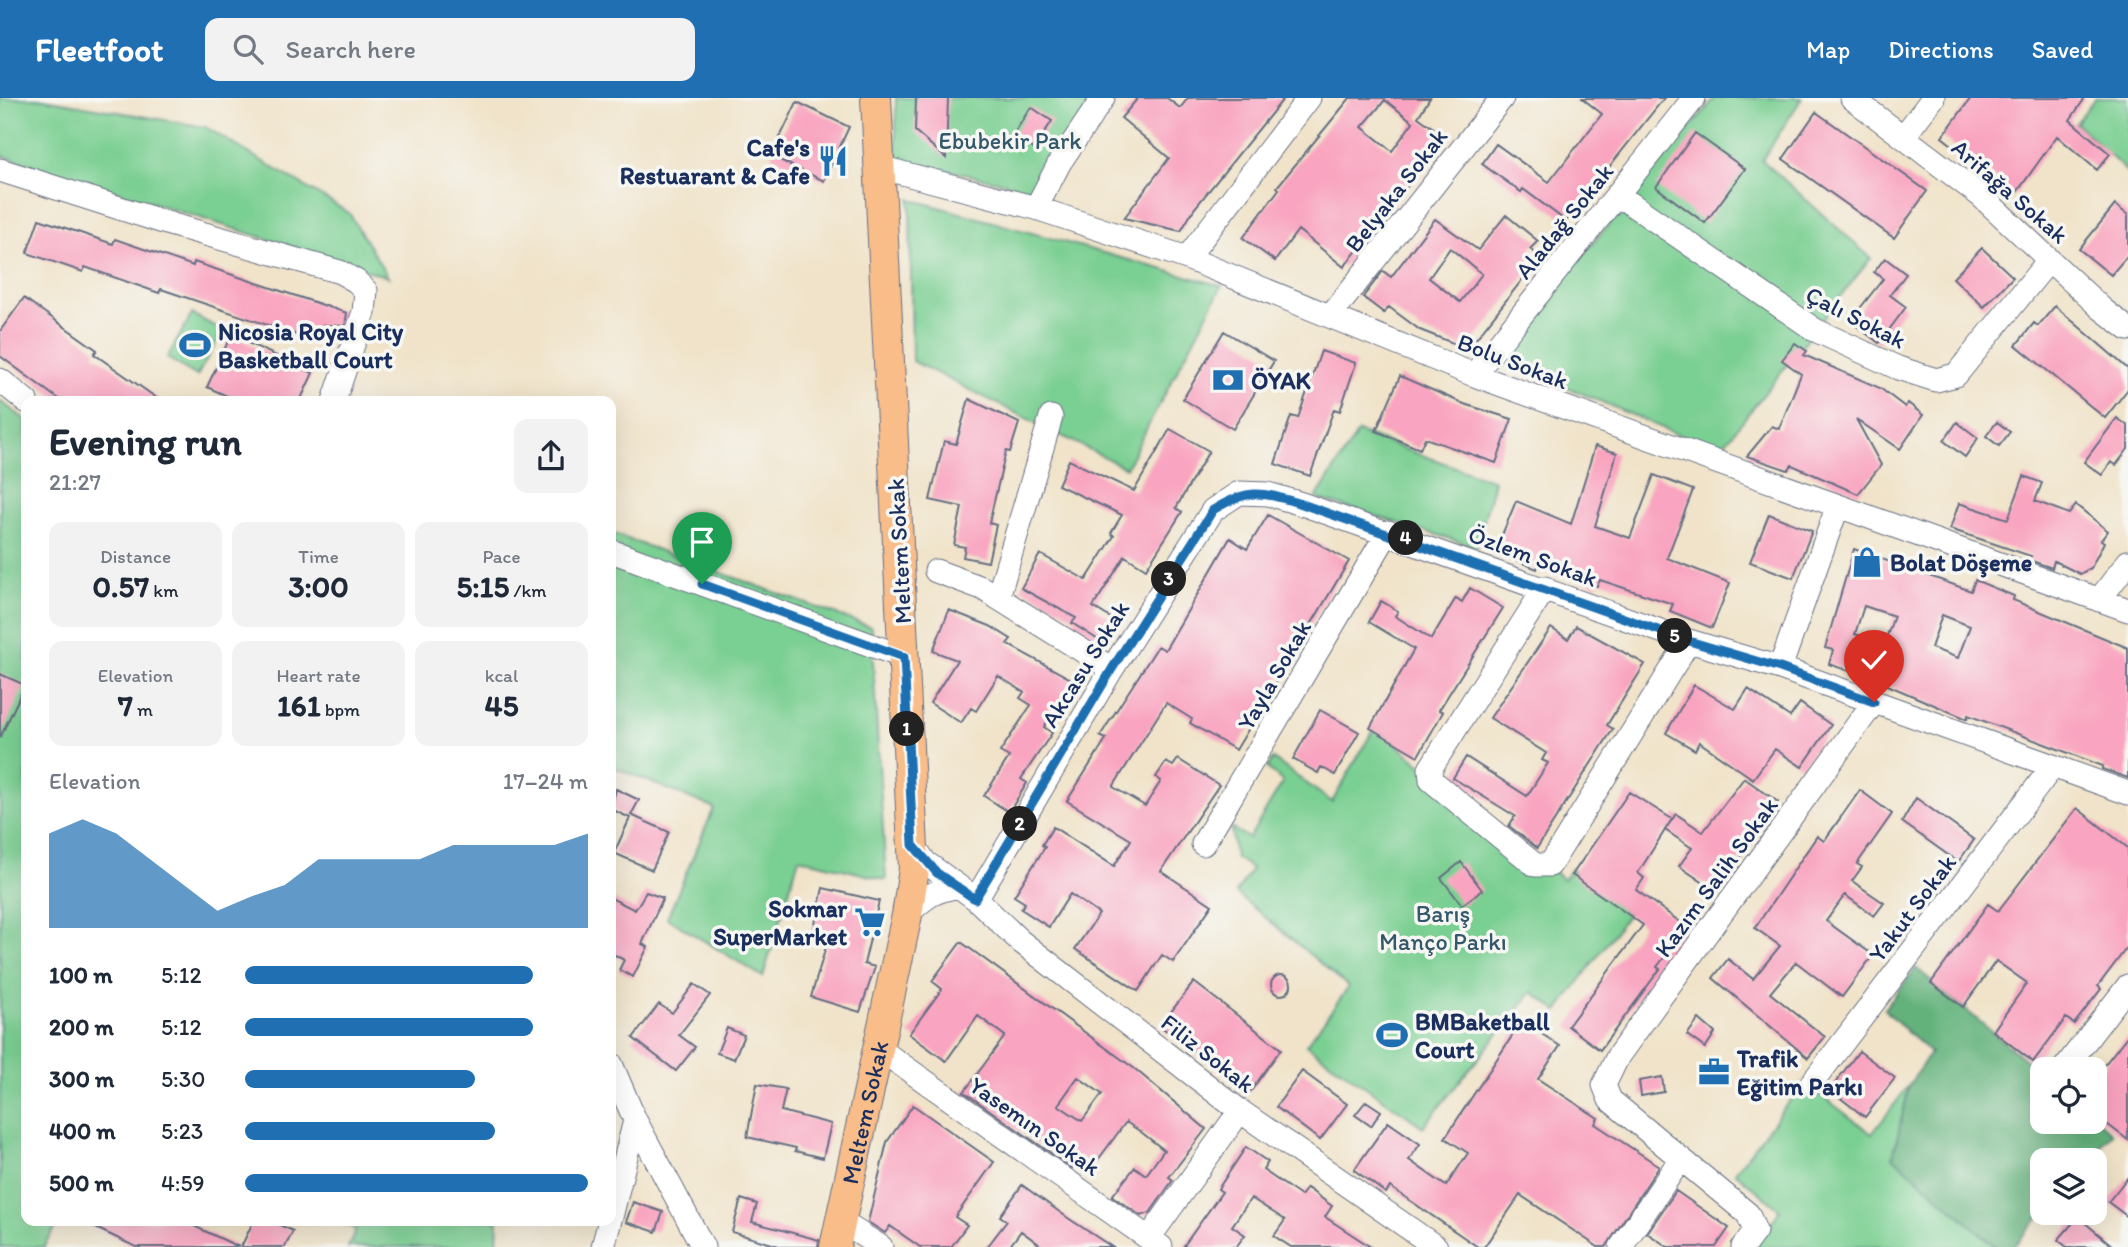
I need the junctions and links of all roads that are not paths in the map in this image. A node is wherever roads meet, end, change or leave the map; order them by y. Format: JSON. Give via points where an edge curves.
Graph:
{"nodes":[{"id":1,"x":876,"y":98,"type":"edge"},
{"id":2,"x":1103,"y":98,"type":"edge"},
{"id":3,"x":1309,"y":98,"type":"edge"},
{"id":4,"x":1502,"y":98,"type":"edge"},
{"id":5,"x":1694,"y":98,"type":"edge"},
{"id":6,"x":1852,"y":98,"type":"edge"},
{"id":7,"x":1933,"y":98,"type":"edge"},
{"id":8,"x":1904,"y":135,"type":"junction"},
{"id":9,"x":878,"y":167,"type":"junction"},
{"id":10,"x":0,"y":170,"type":"edge"},
{"id":11,"x":1618,"y":195,"type":"junction"},
{"id":12,"x":1036,"y":208,"type":"junction"},
{"id":13,"x":1186,"y":258,"type":"junction"},
{"id":14,"x":2049,"y":260,"type":"junction"},
{"id":15,"x":1331,"y":315,"type":"junction"},
{"id":16,"x":2128,"y":329,"type":"edge"},
{"id":17,"x":1474,"y":375,"type":"junction"},
{"id":18,"x":0,"y":380,"type":"edge"},
{"id":19,"x":336,"y":396,"type":"edge"},
{"id":20,"x":21,"y":397,"type":"edge"},
{"id":21,"x":1051,"y":418,"type":"dead end"},
{"id":22,"x":1268,"y":494,"type":"joint"},
{"id":23,"x":1838,"y":508,"type":"junction"},
{"id":24,"x":1388,"y":532,"type":"junction"},
{"id":25,"x":616,"y":553,"type":"edge"},
{"id":26,"x":2128,"y":562,"type":"edge"},
{"id":27,"x":936,"y":571,"type":"dead end"},
{"id":28,"x":1545,"y":588,"type":"junction"},
{"id":29,"x":998,"y":597,"type":"junction"},
{"id":30,"x":2099,"y":600,"type":"junction"},
{"id":31,"x":2128,"y":610,"type":"edge"},
{"id":32,"x":1689,"y":641,"type":"junction"},
{"id":33,"x":904,"y":657,"type":"junction"},
{"id":34,"x":1780,"y":668,"type":"junction"},
{"id":35,"x":1112,"y":669,"type":"junction"},
{"id":36,"x":1874,"y":702,"type":"junction"},
{"id":37,"x":2053,"y":766,"type":"junction"},
{"id":38,"x":2128,"y":793,"type":"edge"},
{"id":39,"x":1203,"y":844,"type":"dead end"},
{"id":40,"x":913,"y":845,"type":"junction"},
{"id":41,"x":967,"y":893,"type":"junction"},
{"id":42,"x":907,"y":915,"type":"junction"},
{"id":43,"x":2128,"y":986,"type":"edge"},
{"id":44,"x":879,"y":1049,"type":"junction"},
{"id":45,"x":2073,"y":1057,"type":"edge"},
{"id":46,"x":616,"y":1076,"type":"edge"},
{"id":47,"x":1812,"y":1083,"type":"dead end"},
{"id":48,"x":1240,"y":1111,"type":"junction"},
{"id":49,"x":635,"y":1120,"type":"junction"},
{"id":50,"x":1680,"y":1160,"type":"junction"},
{"id":51,"x":616,"y":1195,"type":"edge"},
{"id":52,"x":608,"y":1226,"type":"edge"},
{"id":53,"x":838,"y":1234,"type":"edge"},
{"id":54,"x":1155,"y":1242,"type":"edge"},
{"id":55,"x":603,"y":1247,"type":"edge"},
{"id":56,"x":703,"y":1247,"type":"edge"},
{"id":57,"x":881,"y":1247,"type":"edge"},
{"id":58,"x":1436,"y":1247,"type":"edge"},
{"id":59,"x":1621,"y":1247,"type":"edge"},
{"id":60,"x":1743,"y":1247,"type":"edge"}],
"edges":[{"from":1,"to":9,"type":"main road","name":"Meltem Sokak"},
{"from":2,"to":12,"type":"street"},
{"from":3,"to":13,"type":"street"},
{"from":4,"to":15,"type":"street","name":"Belyaka Sokak"},
{"from":5,"to":11,"type":"street","name":"Aladağ Sokak"},
{"from":6,"to":8,"type":"street","name":"Arifağa Sokak"},
{"from":7,"to":8,"type":"street"},
{"from":8,"to":14,"type":"street","name":"Arifağa Sokak","via":[[1981,196]]},
{"from":9,"to":12,"type":"street","name":"Bolu Sokak"},
{"from":9,"to":33,"type":"main road","name":"Meltem Sokak"},
{"from":10,"to":19,"type":"street","via":[[340,272],[356,281],[366,291],[364,312]]},
{"from":11,"to":14,"type":"street","name":"Çalı Sokak","via":[[1815,330],[1936,380],[1956,375]]},
{"from":11,"to":17,"type":"street","name":"Aladağ Sokak"},
{"from":12,"to":13,"type":"street","name":"Bolu Sokak"},
{"from":13,"to":15,"type":"street","name":"Bolu Sokak"},
{"from":14,"to":16,"type":"street","name":"Arifağa Sokak"},
{"from":15,"to":17,"type":"street","name":"Bolu Sokak"},
{"from":17,"to":23,"type":"street","name":"Bolu Sokak"},
{"from":18,"to":20,"type":"street"},
{"from":21,"to":29,"type":"street"},
{"from":22,"to":24,"type":"street","name":"Özlem Sokak"},
{"from":22,"to":35,"type":"street","name":"Akcasu Sokak","via":[[1239,494],[1213,510]]},
{"from":23,"to":30,"type":"street","name":"Bolu Sokak"},
{"from":23,"to":34,"type":"street"},
{"from":24,"to":28,"type":"street","name":"Özlem Sokak"},
{"from":24,"to":39,"type":"street","name":"Yayla Sokak"},
{"from":25,"to":33,"type":"street"},
{"from":26,"to":30,"type":"street"},
{"from":27,"to":29,"type":"street"},
{"from":28,"to":32,"type":"street","name":"Özlem Sokak"},
{"from":28,"to":32,"type":"street","via":[[1430,769],[1431,780],[1535,865],[1550,865]]},
{"from":29,"to":35,"type":"street"},
{"from":30,"to":31,"type":"street","name":"Bolu Sokak"},
{"from":32,"to":34,"type":"street","name":"Özlem Sokak"},
{"from":33,"to":40,"type":"main road","name":"Meltem Sokak"},
{"from":34,"to":36,"type":"street","name":"Özlem Sokak"},
{"from":35,"to":41,"type":"street","name":"Akcasu Sokak"},
{"from":36,"to":37,"type":"street","name":"Özlem Sokak"},
{"from":36,"to":50,"type":"street","name":"Kazım Salih Sokak","via":[[1618,1056],[1604,1085],[1610,1100]]},
{"from":37,"to":38,"type":"street","name":"Özlem Sokak"},
{"from":37,"to":47,"type":"street","name":"Yakut Sokak"},
{"from":40,"to":41,"type":"street","name":"Filiz Sokak","via":[[925,862]]},
{"from":40,"to":42,"type":"main road","name":"Meltem Sokak"},
{"from":41,"to":42,"type":"street","via":[[941,888]]},
{"from":41,"to":48,"type":"street","name":"Filiz Sokak","via":[[1020,941]]},
{"from":42,"to":44,"type":"main road","name":"Meltem Sokak"},
{"from":43,"to":45,"type":"street"},
{"from":44,"to":53,"type":"main road","name":"Meltem Sokak"},
{"from":44,"to":54,"type":"street","name":"Yasemın Sokak"},
{"from":46,"to":49,"type":"street"},
{"from":48,"to":54,"type":"street"},
{"from":48,"to":58,"type":"street","name":"Filiz Sokak"},
{"from":49,"to":51,"type":"street"},
{"from":49,"to":56,"type":"street"},
{"from":50,"to":59,"type":"street"},
{"from":50,"to":60,"type":"street","via":[[1748,1214],[1755,1231]]},
{"from":52,"to":55,"type":"street"},
{"from":53,"to":57,"type":"street"}]}
